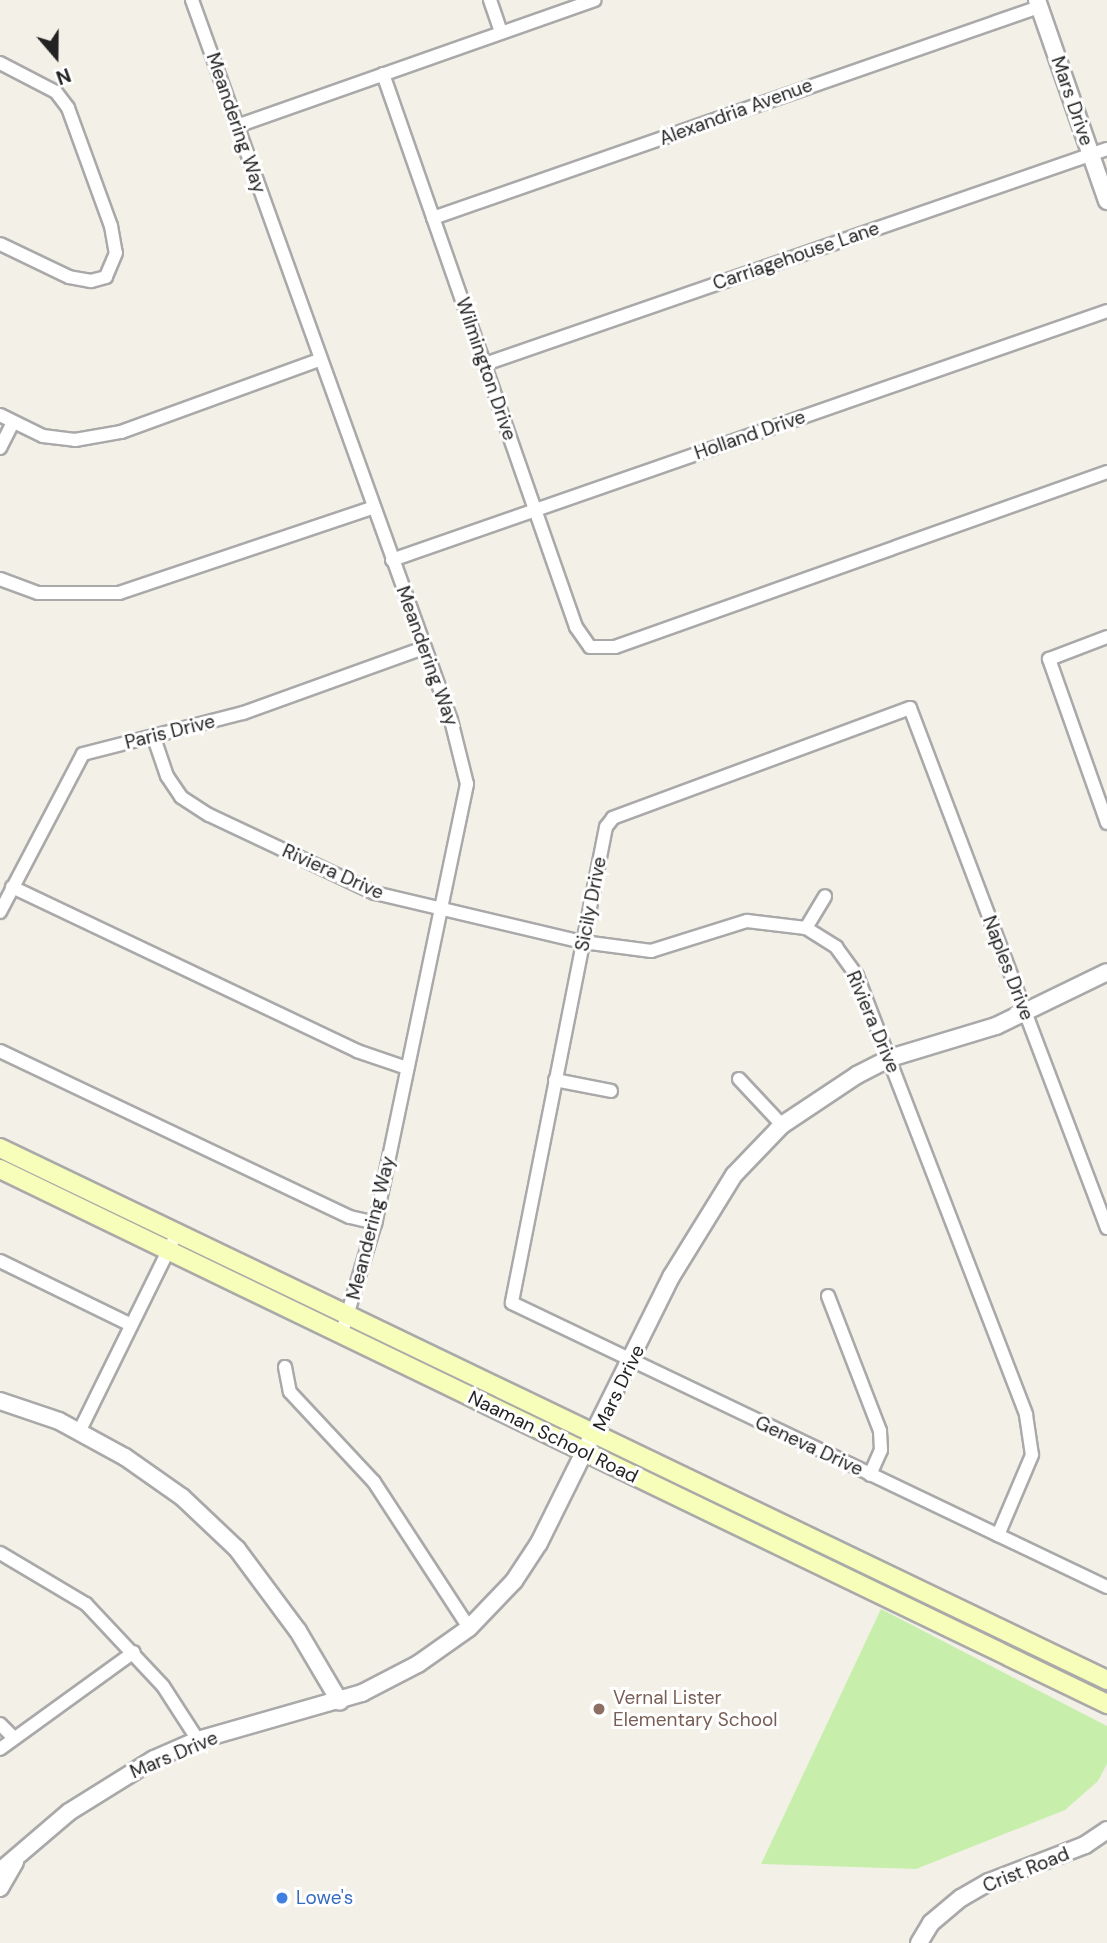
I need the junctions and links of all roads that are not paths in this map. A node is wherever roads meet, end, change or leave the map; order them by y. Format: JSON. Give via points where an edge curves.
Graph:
{"nodes":[{"id":1,"x":192,"y":0,"type":"edge"},
{"id":2,"x":490,"y":0,"type":"edge"},
{"id":3,"x":594,"y":0,"type":"edge"},
{"id":4,"x":1038,"y":3,"type":"edge"},
{"id":5,"x":501,"y":32,"type":"junction"},
{"id":6,"x":0,"y":63,"type":"edge"},
{"id":7,"x":383,"y":74,"type":"junction"},
{"id":8,"x":237,"y":126,"type":"junction"},
{"id":9,"x":1107,"y":149,"type":"edge"},
{"id":10,"x":1091,"y":155,"type":"junction"},
{"id":11,"x":1107,"y":201,"type":"edge"},
{"id":12,"x":433,"y":218,"type":"junction"},
{"id":13,"x":0,"y":244,"type":"edge"},
{"id":14,"x":1107,"y":311,"type":"edge"},
{"id":15,"x":319,"y":360,"type":"junction"},
{"id":16,"x":485,"y":364,"type":"junction"},
{"id":17,"x":0,"y":415,"type":"edge"},
{"id":18,"x":13,"y":423,"type":"junction"},
{"id":19,"x":0,"y":448,"type":"edge"},
{"id":20,"x":1107,"y":472,"type":"edge"},
{"id":21,"x":374,"y":507,"type":"junction"},
{"id":22,"x":536,"y":510,"type":"junction"},
{"id":23,"x":393,"y":560,"type":"junction"},
{"id":24,"x":0,"y":579,"type":"edge"},
{"id":25,"x":1107,"y":637,"type":"edge"},
{"id":26,"x":424,"y":648,"type":"junction"},
{"id":27,"x":911,"y":708,"type":"joint"},
{"id":28,"x":155,"y":738,"type":"junction"},
{"id":29,"x":1107,"y":823,"type":"edge"},
{"id":30,"x":12,"y":887,"type":"junction"},
{"id":31,"x":825,"y":896,"type":"dead end"},
{"id":32,"x":439,"y":911,"type":"junction"},
{"id":33,"x":0,"y":912,"type":"edge"},
{"id":34,"x":806,"y":928,"type":"junction"},
{"id":35,"x":583,"y":942,"type":"junction"},
{"id":36,"x":1107,"y":972,"type":"edge"},
{"id":37,"x":1026,"y":1014,"type":"junction"},
{"id":38,"x":0,"y":1051,"type":"edge"},
{"id":39,"x":890,"y":1058,"type":"junction"},
{"id":40,"x":407,"y":1069,"type":"junction"},
{"id":41,"x":739,"y":1079,"type":"dead end"},
{"id":42,"x":555,"y":1080,"type":"junction"},
{"id":43,"x":611,"y":1091,"type":"dead end"},
{"id":44,"x":782,"y":1125,"type":"junction"},
{"id":45,"x":0,"y":1149,"type":"edge"},
{"id":46,"x":0,"y":1169,"type":"edge"},
{"id":47,"x":375,"y":1223,"type":"junction"},
{"id":48,"x":1107,"y":1228,"type":"edge"},
{"id":49,"x":176,"y":1234,"type":"junction"},
{"id":50,"x":168,"y":1251,"type":"junction"},
{"id":51,"x":0,"y":1261,"type":"edge"},
{"id":52,"x":828,"y":1296,"type":"dead end"},
{"id":53,"x":512,"y":1303,"type":"joint"},
{"id":54,"x":350,"y":1314,"type":"junction"},
{"id":55,"x":131,"y":1325,"type":"junction"},
{"id":56,"x":342,"y":1332,"type":"junction"},
{"id":57,"x":632,"y":1362,"type":"junction"},
{"id":58,"x":285,"y":1367,"type":"dead end"},
{"id":59,"x":0,"y":1401,"type":"edge"},
{"id":60,"x":79,"y":1432,"type":"junction"},
{"id":61,"x":596,"y":1434,"type":"junction"},
{"id":62,"x":586,"y":1454,"type":"junction"},
{"id":63,"x":870,"y":1475,"type":"junction"},
{"id":64,"x":998,"y":1535,"type":"junction"},
{"id":65,"x":0,"y":1553,"type":"edge"},
{"id":66,"x":1107,"y":1587,"type":"edge"},
{"id":67,"x":469,"y":1628,"type":"junction"},
{"id":68,"x":134,"y":1652,"type":"junction"},
{"id":69,"x":1107,"y":1680,"type":"edge"},
{"id":70,"x":340,"y":1702,"type":"junction"},
{"id":71,"x":1107,"y":1704,"type":"edge"},
{"id":72,"x":0,"y":1724,"type":"edge"},
{"id":73,"x":14,"y":1738,"type":"junction"},
{"id":74,"x":198,"y":1740,"type":"junction"},
{"id":75,"x":0,"y":1749,"type":"edge"},
{"id":76,"x":1107,"y":1830,"type":"edge"},
{"id":77,"x":16,"y":1860,"type":"junction"},
{"id":78,"x":0,"y":1871,"type":"edge"},
{"id":79,"x":0,"y":1888,"type":"edge"},
{"id":80,"x":919,"y":1943,"type":"edge"}],
"edges":[{"from":1,"to":8,"type":"street","name":"Meandering Way"},
{"from":2,"to":5,"type":"street"},
{"from":3,"to":5,"type":"street"},
{"from":4,"to":10,"type":"street","name":"Mars Drive"},
{"from":4,"to":12,"type":"street","name":"Alexandria Avenue"},
{"from":5,"to":7,"type":"street"},
{"from":6,"to":13,"type":"street","via":[[56,92],[68,108],[111,226],[114,268],[106,277],[91,281],[69,277]]},
{"from":7,"to":8,"type":"street"},
{"from":7,"to":12,"type":"street","name":"Wilmington Drive"},
{"from":8,"to":15,"type":"street","name":"Meandering Way"},
{"from":9,"to":10,"type":"street","name":"Carriagehouse Lane"},
{"from":10,"to":11,"type":"street","name":"Mars Drive"},
{"from":10,"to":16,"type":"street","name":"Carriagehouse Lane"},
{"from":12,"to":16,"type":"street","name":"Wilmington Drive"},
{"from":14,"to":22,"type":"street","name":"Holland Drive"},
{"from":15,"to":18,"type":"street","via":[[121,432],[75,440],[43,436]]},
{"from":15,"to":21,"type":"street","name":"Meandering Way"},
{"from":16,"to":22,"type":"street","name":"Wilmington Drive"},
{"from":17,"to":18,"type":"street"},
{"from":18,"to":19,"type":"street"},
{"from":20,"to":22,"type":"street","name":"Wilmington Drive","via":[[604,649],[590,647],[576,627]]},
{"from":21,"to":23,"type":"street","name":"Meandering Way"},
{"from":21,"to":24,"type":"street","via":[[119,593],[38,593]]},
{"from":22,"to":23,"type":"street","name":"Holland Drive"},
{"from":23,"to":26,"type":"street","name":"Meandering Way"},
{"from":25,"to":29,"type":"street","via":[[1049,659]]},
{"from":26,"to":28,"type":"street","name":"Paris Drive","via":[[243,713]]},
{"from":26,"to":32,"type":"street","name":"Meandering Way","via":[[451,720],[467,784]]},
{"from":27,"to":35,"type":"street","name":"Sicily Drive","via":[[613,818],[606,827]]},
{"from":27,"to":37,"type":"street","name":"Naples Drive"},
{"from":28,"to":30,"type":"street","name":"Paris Drive","via":[[83,754]]},
{"from":28,"to":32,"type":"street","name":"Riviera Drive","via":[[167,776],[181,797],[209,815],[375,893]]},
{"from":30,"to":33,"type":"street","name":"Paris Drive"},
{"from":30,"to":40,"type":"street","via":[[357,1051]]},
{"from":31,"to":34,"type":"street"},
{"from":32,"to":35,"type":"street","name":"Riviera Drive"},
{"from":32,"to":40,"type":"street","name":"Meandering Way"},
{"from":34,"to":35,"type":"street","name":"Riviera Drive","via":[[747,921],[651,951]]},
{"from":34,"to":39,"type":"street","name":"Riviera Drive","via":[[836,947],[857,976]]},
{"from":35,"to":42,"type":"street","name":"Sicily Drive"},
{"from":36,"to":37,"type":"street","name":"Mars Drive"},
{"from":37,"to":39,"type":"street","name":"Mars Drive"},
{"from":37,"to":48,"type":"street","name":"Naples Drive"},
{"from":38,"to":47,"type":"street","via":[[350,1217]]},
{"from":39,"to":44,"type":"street","name":"Mars Drive","via":[[827,1091]]},
{"from":39,"to":64,"type":"street","name":"Riviera Drive","via":[[1010,1368],[1033,1441],[1027,1469]]},
{"from":40,"to":47,"type":"street","name":"Meandering Way"},
{"from":41,"to":44,"type":"street"},
{"from":42,"to":43,"type":"street"},
{"from":42,"to":53,"type":"street","name":"Sicily Drive"},
{"from":44,"to":57,"type":"street","name":"Mars Drive","via":[[707,1211]]},
{"from":45,"to":49,"type":"main road","name":"Naaman School Road"},
{"from":46,"to":50,"type":"main road","name":"Naaman School Road"},
{"from":47,"to":54,"type":"street","name":"Meandering Way"},
{"from":49,"to":50,"type":"street"},
{"from":49,"to":54,"type":"main road","name":"Naaman School Road"},
{"from":50,"to":55,"type":"street"},
{"from":50,"to":56,"type":"main road","name":"Naaman School Road"},
{"from":51,"to":55,"type":"street"},
{"from":52,"to":63,"type":"street","via":[[880,1431],[881,1450]]},
{"from":53,"to":57,"type":"street","name":"Geneva Drive"},
{"from":54,"to":56,"type":"street","name":"Meandering Way"},
{"from":54,"to":61,"type":"main road","name":"Naaman School Road"},
{"from":55,"to":60,"type":"street"},
{"from":56,"to":62,"type":"main road","name":"Naaman School Road"},
{"from":57,"to":61,"type":"street","name":"Mars Drive"},
{"from":57,"to":63,"type":"street","name":"Geneva Drive"},
{"from":58,"to":67,"type":"street","via":[[290,1392],[374,1482]]},
{"from":59,"to":60,"type":"street"},
{"from":60,"to":70,"type":"street","via":[[183,1497],[237,1549],[298,1631]]},
{"from":61,"to":62,"type":"street","name":"Mars Drive"},
{"from":61,"to":69,"type":"main road","name":"Naaman School Road"},
{"from":62,"to":67,"type":"street","name":"Mars Drive","via":[[529,1561]]},
{"from":62,"to":71,"type":"main road","name":"Naaman School Road"},
{"from":63,"to":64,"type":"street","name":"Geneva Drive"},
{"from":64,"to":66,"type":"street","name":"Geneva Drive"},
{"from":65,"to":68,"type":"street","via":[[86,1604]]},
{"from":67,"to":70,"type":"street","name":"Mars Drive","via":[[418,1664]]},
{"from":68,"to":73,"type":"street"},
{"from":68,"to":74,"type":"street"},
{"from":70,"to":74,"type":"street","name":"Mars Drive"},
{"from":72,"to":73,"type":"street"},
{"from":73,"to":75,"type":"street"},
{"from":74,"to":77,"type":"street","name":"Mars Drive","via":[[111,1783],[69,1812]]},
{"from":76,"to":80,"type":"street","name":"Crist Road","via":[[1085,1845],[989,1882],[961,1898],[930,1923]]},
{"from":77,"to":78,"type":"street","name":"Mars Drive"},
{"from":77,"to":79,"type":"street","name":"Mars Drive"}]}
